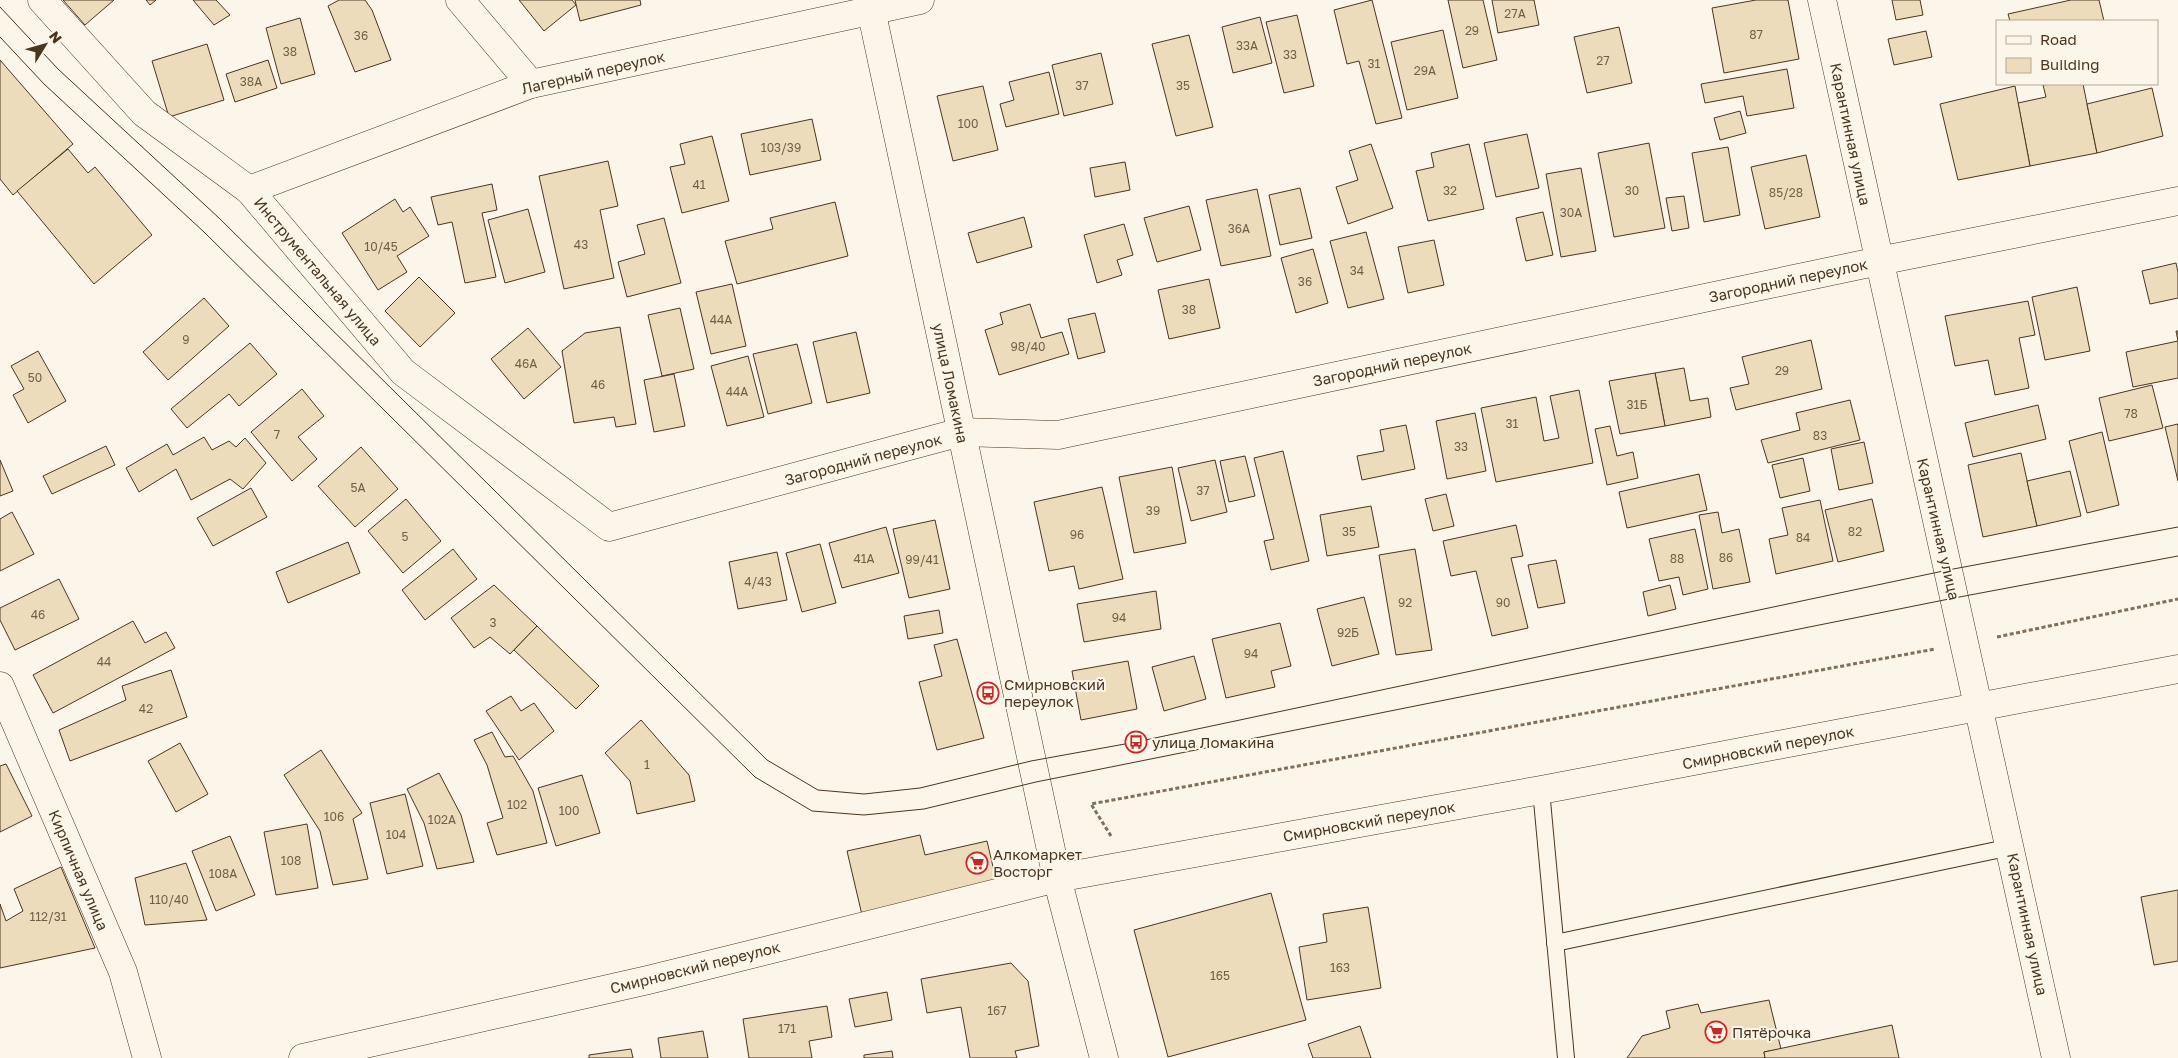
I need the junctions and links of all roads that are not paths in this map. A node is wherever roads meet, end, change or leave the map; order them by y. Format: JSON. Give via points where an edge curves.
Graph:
{"nodes":[{"id":1,"x":42,"y":0,"type":"edge"},
{"id":2,"x":460,"y":0,"type":"edge"},
{"id":3,"x":920,"y":0,"type":"edge"},
{"id":4,"x":1822,"y":0,"type":"edge"},
{"id":5,"x":870,"y":5,"type":"edge"},
{"id":6,"x":531,"y":84,"type":"junction"},
{"id":7,"x":249,"y":190,"type":"junction"},
{"id":8,"x":2178,"y":201,"type":"edge"},
{"id":9,"x":1879,"y":261,"type":"junction"},
{"id":10,"x":961,"y":432,"type":"junction"},
{"id":11,"x":609,"y":526,"type":"joint"},
{"id":12,"x":2178,"y":669,"type":"edge"},
{"id":13,"x":0,"y":686,"type":"edge"},
{"id":14,"x":1978,"y":707,"type":"junction"},
{"id":15,"x":1541,"y":790,"type":"junction"},
{"id":16,"x":2011,"y":847,"type":"junction"},
{"id":17,"x":1057,"y":878,"type":"junction"},
{"id":18,"x":1555,"y":943,"type":"junction"},
{"id":19,"x":147,"y":1058,"type":"edge"},
{"id":20,"x":303,"y":1058,"type":"edge"},
{"id":21,"x":1104,"y":1058,"type":"edge"},
{"id":22,"x":1566,"y":1058,"type":"edge"},
{"id":23,"x":2056,"y":1058,"type":"edge"}],
"edges":[{"from":1,"to":7,"type":"street","name":"Инструментальная улица","via":[[144,113]]},
{"from":2,"to":6,"type":"street"},
{"from":3,"to":5,"type":"street","name":"Лагерный переулок"},
{"from":4,"to":9,"type":"street","name":"Карантинная улица"},
{"from":5,"to":6,"type":"street","name":"Лагерный переулок"},
{"from":5,"to":10,"type":"street","name":"улица Ломакина"},
{"from":6,"to":7,"type":"street","name":"Лагерный переулок"},
{"from":7,"to":11,"type":"street","name":"Инструментальная улица","via":[[403,372]]},
{"from":8,"to":9,"type":"street","name":"Загородний переулок"},
{"from":9,"to":10,"type":"street","name":"Загородний переулок","via":[[1058,435]]},
{"from":9,"to":14,"type":"street","name":"Карантинная улица"},
{"from":10,"to":11,"type":"street","name":"Загородний переулок"},
{"from":10,"to":17,"type":"street","name":"улица Ломакина"},
{"from":12,"to":14,"type":"street","name":"Смирновский переулок"},
{"from":13,"to":19,"type":"street","name":"Кирпичная улица","via":[[123,972]]},
{"from":14,"to":15,"type":"street","name":"Смирновский переулок"},
{"from":14,"to":16,"type":"street","name":"Карантинная улица"},
{"from":15,"to":17,"type":"street","name":"Смирновский переулок"},
{"from":15,"to":18,"type":"lane"},
{"from":16,"to":18,"type":"lane"},
{"from":16,"to":23,"type":"street","name":"Карантинная улица"},
{"from":17,"to":20,"type":"street","name":"Смирновский переулок","via":[[648,980]]},
{"from":17,"to":21,"type":"street","name":"улица Ломакина"},
{"from":18,"to":22,"type":"lane"}]}
